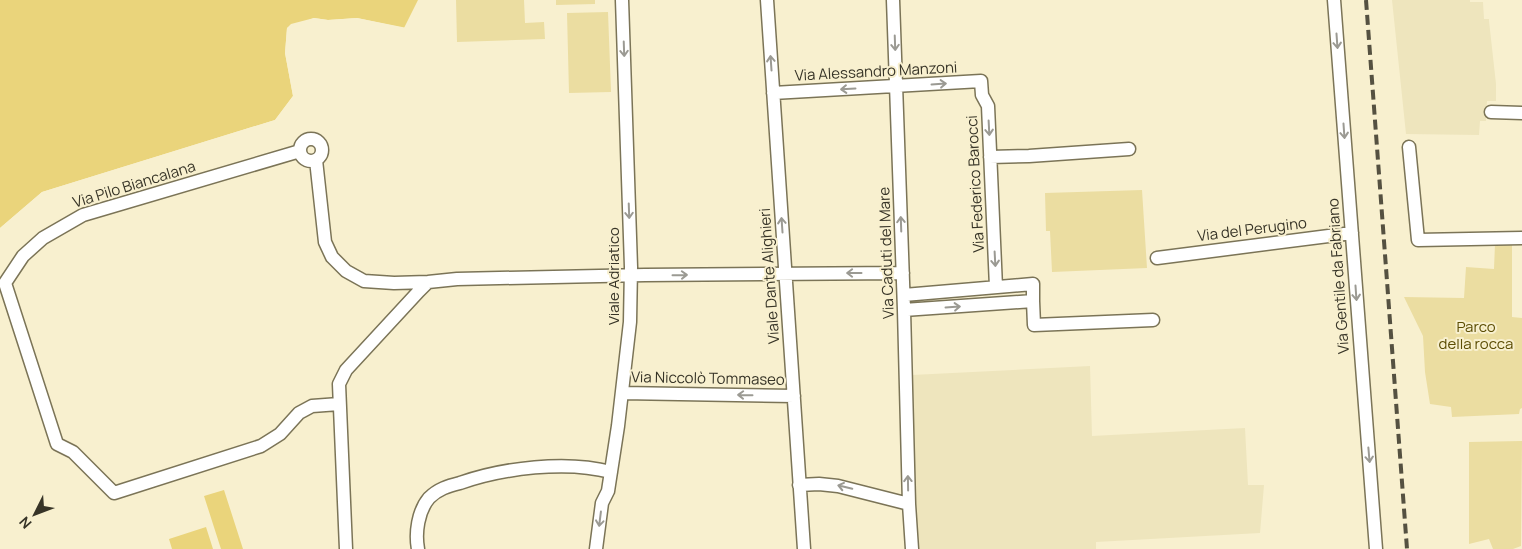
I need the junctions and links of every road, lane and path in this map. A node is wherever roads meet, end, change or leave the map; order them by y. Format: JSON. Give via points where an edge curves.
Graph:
{"nodes":[{"id":1,"x":622,"y":0,"type":"edge"},
{"id":2,"x":766,"y":0,"type":"edge"},
{"id":3,"x":893,"y":0,"type":"edge"},
{"id":4,"x":1334,"y":0,"type":"edge"},
{"id":5,"x":981,"y":81,"type":"joint"},
{"id":6,"x":897,"y":87,"type":"junction"},
{"id":7,"x":773,"y":93,"type":"junction"},
{"id":8,"x":1490,"y":112,"type":"dead end"},
{"id":9,"x":1522,"y":113,"type":"edge"},
{"id":10,"x":1409,"y":147,"type":"dead end"},
{"id":11,"x":1129,"y":149,"type":"dead end"},
{"id":12,"x":300,"y":152,"type":"junction"},
{"id":13,"x":990,"y":157,"type":"junction"},
{"id":14,"x":316,"y":160,"type":"junction"},
{"id":15,"x":1352,"y":233,"type":"junction"},
{"id":16,"x":1522,"y":238,"type":"edge"},
{"id":17,"x":1157,"y":258,"type":"dead end"},
{"id":18,"x":786,"y":273,"type":"junction"},
{"id":19,"x":903,"y":273,"type":"junction"},
{"id":20,"x":631,"y":276,"type":"junction"},
{"id":21,"x":428,"y":282,"type":"junction"},
{"id":22,"x":996,"y":287,"type":"junction"},
{"id":23,"x":904,"y":295,"type":"junction"},
{"id":24,"x":1034,"y":301,"type":"junction"},
{"id":25,"x":904,"y":310,"type":"junction"},
{"id":26,"x":1153,"y":320,"type":"dead end"},
{"id":27,"x":623,"y":393,"type":"junction"},
{"id":28,"x":794,"y":396,"type":"junction"},
{"id":29,"x":339,"y":404,"type":"junction"},
{"id":30,"x":611,"y":472,"type":"junction"},
{"id":31,"x":800,"y":485,"type":"junction"},
{"id":32,"x":909,"y":504,"type":"junction"},
{"id":33,"x":346,"y":549,"type":"edge"},
{"id":34,"x":418,"y":549,"type":"edge"},
{"id":35,"x":596,"y":549,"type":"edge"},
{"id":36,"x":804,"y":549,"type":"edge"},
{"id":37,"x":912,"y":549,"type":"edge"},
{"id":38,"x":1376,"y":549,"type":"edge"}],
"edges":[{"from":1,"to":20,"type":"street","name":"Viale Adriatico","one_way":true},
{"from":7,"to":2,"type":"street","name":"Viale Dante Alighieri","one_way":true},
{"from":3,"to":6,"type":"street","name":"Via Caduti del Mare","one_way":true},
{"from":4,"to":15,"type":"street","name":"Via Gentile da Fabriano","one_way":true},
{"from":6,"to":5,"type":"street","name":"Via Alessandro Manzoni","one_way":true},
{"from":5,"to":13,"type":"street","name":"Via Federico Barocci","one_way":true,"via":[[982,96],[988,106]]},
{"from":6,"to":7,"type":"street","name":"Via Alessandro Manzoni","one_way":true},
{"from":19,"to":6,"type":"street","name":"Via Caduti del Mare","one_way":true},
{"from":18,"to":7,"type":"street","name":"Viale Dante Alighieri","one_way":true},
{"from":8,"to":9,"type":"street"},
{"from":10,"to":16,"type":"street","via":[[1418,240]]},
{"from":11,"to":13,"type":"street"},
{"from":12,"to":14,"type":"street","via":[[304,159]]},
{"from":12,"to":14,"type":"street","name":"Via Pilo Biancalana","via":[[305,140],[314,139],[322,144],[323,149]]},
{"from":12,"to":29,"type":"street","name":"Via Pilo Biancalana","via":[[83,215],[43,238],[23,256],[5,283],[58,444],[73,452],[114,493],[261,446],[280,434],[299,413],[312,406]]},
{"from":13,"to":22,"type":"street","name":"Via Federico Barocci","one_way":true},
{"from":14,"to":21,"type":"street","name":"Via Pilo Biancalana","via":[[325,242],[332,257],[346,271],[364,281],[394,284]]},
{"from":15,"to":17,"type":"street","name":"Via del Perugino"},
{"from":15,"to":38,"type":"street","name":"Via Gentile da Fabriano","one_way":true},
{"from":19,"to":18,"type":"street","name":"Via Pilo Biancalana","one_way":true},
{"from":20,"to":18,"type":"street","name":"Via Pilo Biancalana","one_way":true},
{"from":18,"to":28,"type":"street","name":"Viale Dante Alighieri"},
{"from":19,"to":23,"type":"street","name":"Via Caduti del Mare"},
{"from":20,"to":21,"type":"street","name":"Via Pilo Biancalana"},
{"from":20,"to":27,"type":"street","name":"Viale Adriatico"},
{"from":21,"to":29,"type":"street","via":[[346,370],[339,384]]},
{"from":22,"to":23,"type":"street"},
{"from":22,"to":24,"type":"street","via":[[1032,284]]},
{"from":23,"to":25,"type":"street","name":"Via Caduti del Mare"},
{"from":25,"to":24,"type":"street","one_way":true},
{"from":24,"to":26,"type":"street","via":[[1034,325]]},
{"from":32,"to":25,"type":"street","name":"Via Caduti del Mare","one_way":true},
{"from":28,"to":27,"type":"street","name":"Via Niccolò Tommaseo","one_way":true},
{"from":27,"to":30,"type":"street","name":"Viale Adriatico"},
{"from":28,"to":31,"type":"street","name":"Viale Dante Alighieri"},
{"from":29,"to":33,"type":"street"},
{"from":30,"to":34,"type":"street","via":[[571,466],[525,469],[482,475],[441,489],[429,499],[420,515]]},
{"from":30,"to":35,"type":"street","name":"Viale Adriatico","one_way":true,"via":[[602,503]]},
{"from":32,"to":31,"type":"street","one_way":true,"via":[[838,486]]},
{"from":31,"to":36,"type":"street","name":"Viale Dante Alighieri"},
{"from":32,"to":37,"type":"street","name":"Via Caduti del Mare"}]}
